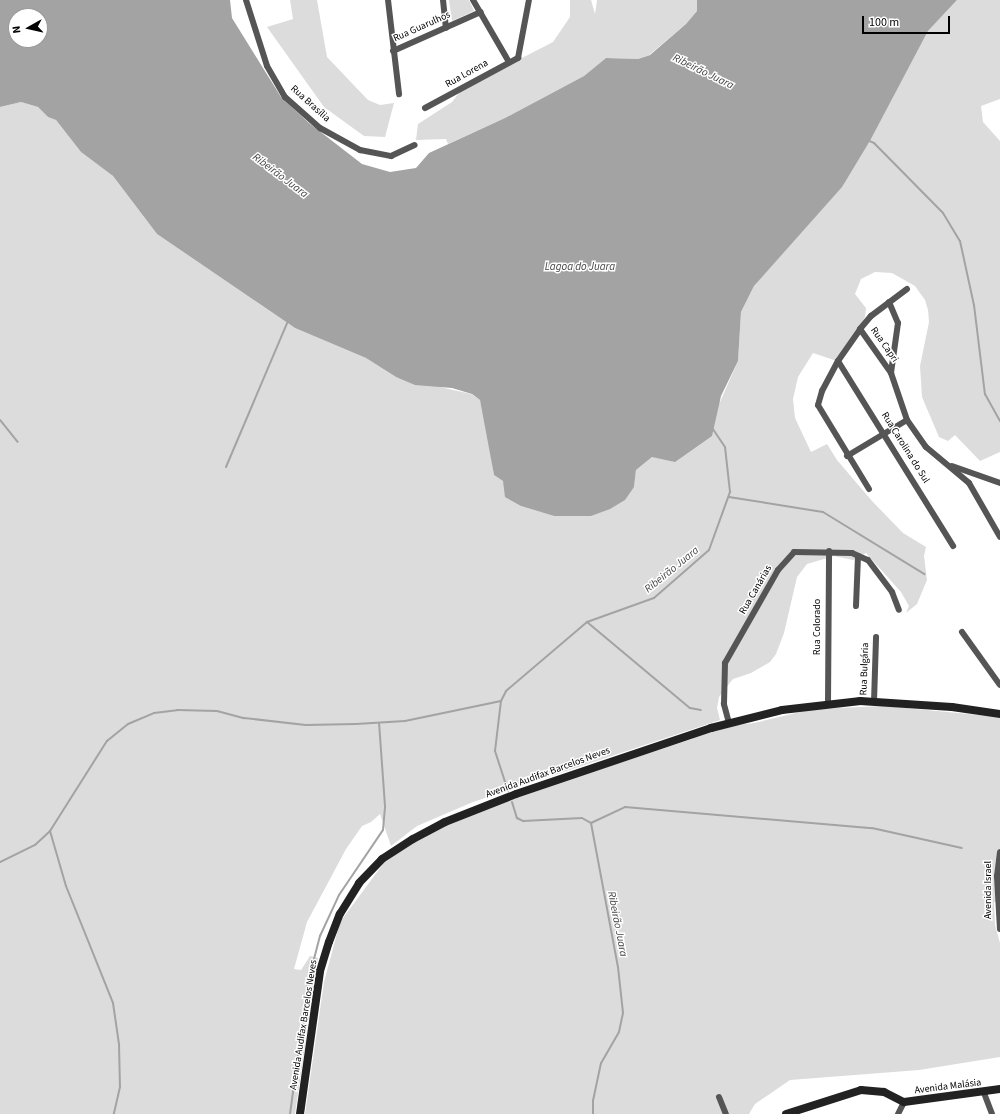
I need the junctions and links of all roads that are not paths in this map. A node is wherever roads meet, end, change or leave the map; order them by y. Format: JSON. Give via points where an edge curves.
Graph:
{"nodes":[{"id":1,"x":246,"y":0,"type":"edge"},
{"id":2,"x":388,"y":0,"type":"edge"},
{"id":3,"x":443,"y":0,"type":"edge"},
{"id":4,"x":473,"y":0,"type":"edge"},
{"id":5,"x":529,"y":0,"type":"edge"},
{"id":6,"x":481,"y":12,"type":"junction"},
{"id":7,"x":446,"y":28,"type":"junction"},
{"id":8,"x":394,"y":51,"type":"junction"},
{"id":9,"x":509,"y":62,"type":"junction"},
{"id":10,"x":399,"y":94,"type":"dead end"},
{"id":11,"x":425,"y":108,"type":"dead end"},
{"id":12,"x":416,"y":145,"type":"dead end"},
{"id":13,"x":907,"y":288,"type":"dead end"},
{"id":14,"x":889,"y":302,"type":"junction"},
{"id":15,"x":860,"y":328,"type":"junction"},
{"id":16,"x":838,"y":361,"type":"junction"},
{"id":17,"x":891,"y":373,"type":"junction"},
{"id":18,"x":907,"y":420,"type":"junction"},
{"id":19,"x":885,"y":434,"type":"junction"},
{"id":20,"x":847,"y":456,"type":"junction"},
{"id":21,"x":951,"y":465,"type":"junction"},
{"id":22,"x":1000,"y":483,"type":"edge"},
{"id":23,"x":869,"y":488,"type":"dead end"},
{"id":24,"x":1000,"y":537,"type":"edge"},
{"id":25,"x":953,"y":546,"type":"dead end"},
{"id":26,"x":829,"y":551,"type":"junction"},
{"id":27,"x":858,"y":556,"type":"junction"},
{"id":28,"x":856,"y":606,"type":"dead end"},
{"id":29,"x":899,"y":610,"type":"dead end"},
{"id":30,"x":962,"y":632,"type":"dead end"},
{"id":31,"x":876,"y":637,"type":"dead end"},
{"id":32,"x":1000,"y":685,"type":"edge"},
{"id":33,"x":874,"y":702,"type":"junction"},
{"id":34,"x":828,"y":703,"type":"junction"},
{"id":35,"x":1000,"y":714,"type":"edge"},
{"id":36,"x":729,"y":723,"type":"junction"},
{"id":37,"x":1000,"y":852,"type":"edge"},
{"id":38,"x":1000,"y":929,"type":"edge"},
{"id":39,"x":1000,"y":1089,"type":"edge"},
{"id":40,"x":984,"y":1093,"type":"junction"},
{"id":41,"x":719,"y":1097,"type":"dead end"},
{"id":42,"x":904,"y":1102,"type":"junction"},
{"id":43,"x":300,"y":1114,"type":"edge"},
{"id":44,"x":726,"y":1114,"type":"edge"},
{"id":45,"x":786,"y":1114,"type":"edge"},
{"id":46,"x":898,"y":1114,"type":"edge"},
{"id":47,"x":992,"y":1114,"type":"edge"}],
"edges":[{"from":1,"to":12,"type":"street","name":"Rua Brasília","via":[[267,66],[277,85],[285,97],[320,128],[360,150],[391,156]]},
{"from":2,"to":8,"type":"street"},
{"from":3,"to":7,"type":"street"},
{"from":4,"to":6,"type":"street"},
{"from":5,"to":9,"type":"street","name":"Rua Lorena","via":[[518,58]]},
{"from":6,"to":7,"type":"street","name":"Rua Guarulhos"},
{"from":6,"to":9,"type":"street"},
{"from":7,"to":8,"type":"street","name":"Rua Guarulhos"},
{"from":8,"to":10,"type":"street"},
{"from":9,"to":11,"type":"street","name":"Rua Lorena"},
{"from":13,"to":14,"type":"street"},
{"from":14,"to":15,"type":"street"},
{"from":14,"to":17,"type":"street","via":[[898,323]]},
{"from":15,"to":16,"type":"street"},
{"from":15,"to":17,"type":"street","name":"Rua Capri"},
{"from":16,"to":19,"type":"street","name":"Rua Carolina do Sul"},
{"from":16,"to":20,"type":"street","via":[[822,391],[818,405]]},
{"from":17,"to":18,"type":"street"},
{"from":18,"to":19,"type":"street"},
{"from":18,"to":21,"type":"street","via":[[926,447]]},
{"from":19,"to":20,"type":"street"},
{"from":19,"to":25,"type":"street","name":"Rua Carolina do Sul"},
{"from":20,"to":23,"type":"street"},
{"from":21,"to":22,"type":"street"},
{"from":21,"to":24,"type":"street","via":[[969,483]]},
{"from":26,"to":27,"type":"street","name":"Rua Canárias"},
{"from":26,"to":34,"type":"street","name":"Rua Colorado"},
{"from":26,"to":36,"type":"street","name":"Rua Canárias","via":[[794,552],[778,570],[725,663],[724,704]]},
{"from":27,"to":28,"type":"street"},
{"from":27,"to":29,"type":"street","name":"Rua Canárias","via":[[868,560],[892,592]]},
{"from":30,"to":32,"type":"street"},
{"from":31,"to":33,"type":"street","name":"Rua Bulgária"},
{"from":33,"to":34,"type":"main road","name":"Avenida Audifax Barcelos Neves"},
{"from":33,"to":35,"type":"main road","name":"Avenida Audifax Barcelos Neves","via":[[952,707]]},
{"from":34,"to":36,"type":"main road","name":"Avenida Audifax Barcelos Neves","via":[[782,710]]},
{"from":36,"to":43,"type":"main road","name":"Avenida Audifax Barcelos Neves","via":[[516,794],[445,822],[382,860],[349,899],[329,942],[320,971]]},
{"from":37,"to":38,"type":"street","name":"Avenida Israel","via":[[997,876]]},
{"from":39,"to":40,"type":"main road","name":"Avenida Malásia"},
{"from":40,"to":42,"type":"main road","name":"Avenida Malásia"},
{"from":40,"to":47,"type":"street"},
{"from":41,"to":44,"type":"street"},
{"from":42,"to":45,"type":"main road","name":"Avenida Malásia","via":[[884,1092],[861,1090]]},
{"from":42,"to":46,"type":"street"}]}
